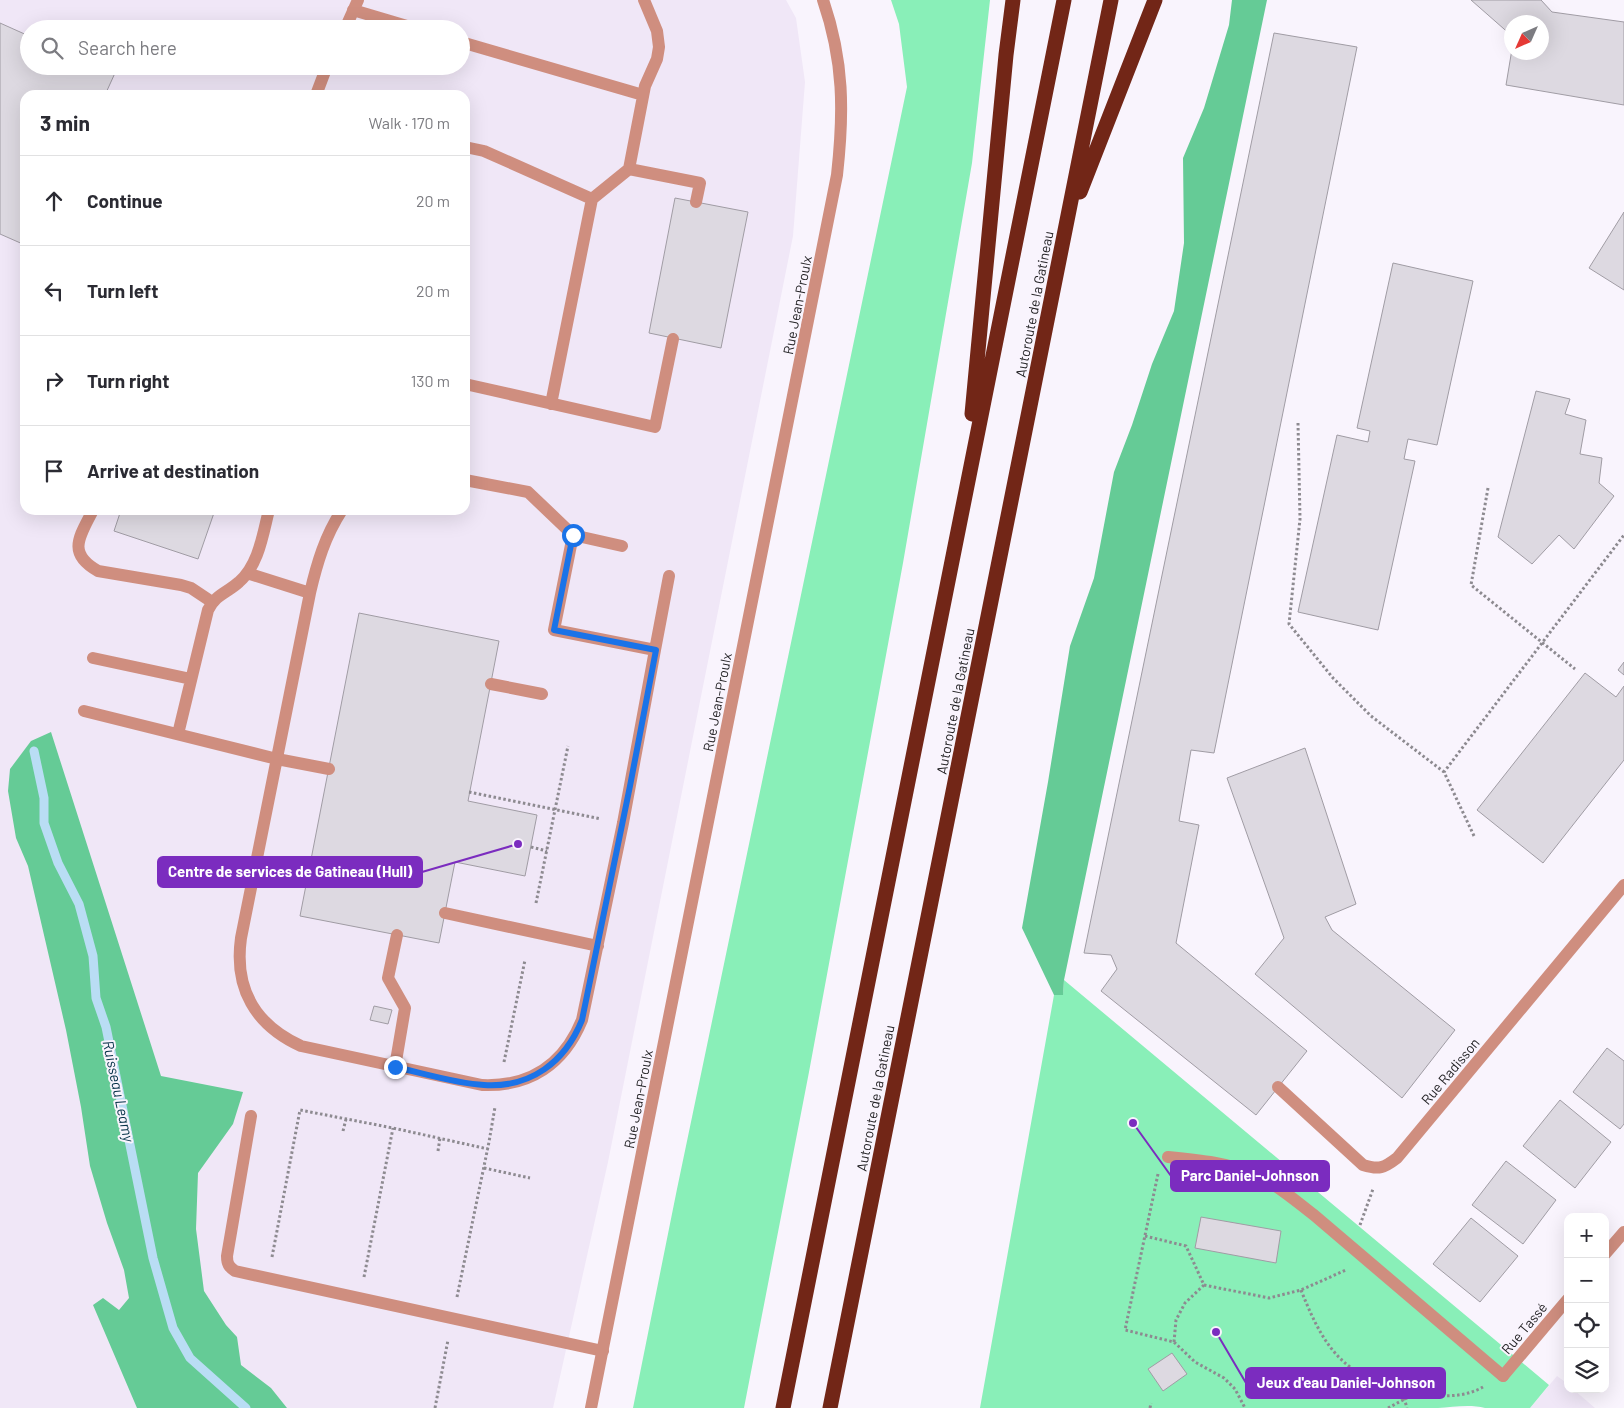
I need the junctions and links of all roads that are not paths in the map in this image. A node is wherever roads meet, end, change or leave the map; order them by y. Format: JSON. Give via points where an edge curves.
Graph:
{"nodes":[{"id":1,"x":644,"y":0,"type":"edge"},
{"id":2,"x":823,"y":0,"type":"edge"},
{"id":3,"x":1013,"y":0,"type":"edge"},
{"id":4,"x":1064,"y":0,"type":"edge"},
{"id":5,"x":1112,"y":0,"type":"edge"},
{"id":6,"x":1155,"y":0,"type":"edge"},
{"id":7,"x":356,"y":5,"type":"edge"},
{"id":8,"x":349,"y":20,"type":"edge"},
{"id":9,"x":394,"y":20,"type":"edge"},
{"id":10,"x":470,"y":45,"type":"edge"},
{"id":11,"x":324,"y":75,"type":"edge"},
{"id":12,"x":318,"y":90,"type":"edge"},
{"id":13,"x":643,"y":95,"type":"junction"},
{"id":14,"x":470,"y":148,"type":"edge"},
{"id":15,"x":629,"y":169,"type":"junction"},
{"id":16,"x":592,"y":199,"type":"junction"},
{"id":17,"x":696,"y":202,"type":"dead end"},
{"id":18,"x":1065,"y":231,"type":"junction"},
{"id":19,"x":673,"y":338,"type":"dead end"},
{"id":20,"x":470,"y":385,"type":"edge"},
{"id":21,"x":551,"y":404,"type":"junction"},
{"id":22,"x":470,"y":481,"type":"edge"},
{"id":23,"x":965,"y":492,"type":"junction"},
{"id":24,"x":90,"y":515,"type":"edge"},
{"id":25,"x":268,"y":515,"type":"edge"},
{"id":26,"x":339,"y":515,"type":"edge"},
{"id":27,"x":573,"y":535,"type":"junction"},
{"id":28,"x":622,"y":546,"type":"dead end"},
{"id":29,"x":247,"y":573,"type":"junction"},
{"id":30,"x":669,"y":576,"type":"dead end"},
{"id":31,"x":310,"y":593,"type":"junction"},
{"id":32,"x":212,"y":602,"type":"junction"},
{"id":33,"x":656,"y":650,"type":"junction"},
{"id":34,"x":93,"y":658,"type":"dead end"},
{"id":35,"x":191,"y":679,"type":"junction"},
{"id":36,"x":491,"y":684,"type":"dead end"},
{"id":37,"x":542,"y":694,"type":"dead end"},
{"id":38,"x":84,"y":711,"type":"dead end"},
{"id":39,"x":178,"y":734,"type":"junction"},
{"id":40,"x":277,"y":759,"type":"junction"},
{"id":41,"x":329,"y":769,"type":"dead end"},
{"id":42,"x":1624,"y":885,"type":"edge"},
{"id":43,"x":445,"y":913,"type":"dead end"},
{"id":44,"x":397,"y":935,"type":"dead end"},
{"id":45,"x":598,"y":946,"type":"junction"},
{"id":46,"x":395,"y":1067,"type":"junction"},
{"id":47,"x":1278,"y":1088,"type":"dead end"},
{"id":48,"x":251,"y":1116,"type":"dead end"},
{"id":49,"x":1168,"y":1157,"type":"road end"},
{"id":50,"x":1624,"y":1232,"type":"edge"},
{"id":51,"x":1609,"y":1249,"type":"edge"},
{"id":52,"x":1565,"y":1303,"type":"edge"},
{"id":53,"x":603,"y":1351,"type":"junction"},
{"id":54,"x":592,"y":1408,"type":"edge"},
{"id":55,"x":783,"y":1408,"type":"edge"},
{"id":56,"x":830,"y":1408,"type":"edge"}],
"edges":[{"from":1,"to":13,"type":"street","via":[[657,31],[659,47]]},
{"from":2,"to":53,"type":"street","name":"Rue Jean-Proulx","via":[[840,67],[841,130],[837,175]]},
{"from":3,"to":23,"type":"highway"},
{"from":4,"to":23,"type":"highway"},
{"from":5,"to":18,"type":"highway","name":"Autoroute de la Gatineau"},
{"from":6,"to":18,"type":"highway"},
{"from":7,"to":8,"type":"street"},
{"from":7,"to":9,"type":"street"},
{"from":10,"to":13,"type":"street"},
{"from":11,"to":12,"type":"street"},
{"from":13,"to":15,"type":"street"},
{"from":14,"to":16,"type":"street"},
{"from":15,"to":16,"type":"street"},
{"from":15,"to":17,"type":"street","via":[[700,183]]},
{"from":16,"to":21,"type":"street"},
{"from":18,"to":56,"type":"highway","name":"Autoroute de la Gatineau"},
{"from":19,"to":21,"type":"street","via":[[655,427]]},
{"from":20,"to":21,"type":"street"},
{"from":22,"to":27,"type":"street","via":[[528,492]]},
{"from":23,"to":55,"type":"highway"},
{"from":24,"to":32,"type":"street","via":[[78,545],[78,552],[88,565],[98,571],[191,588]]},
{"from":25,"to":29,"type":"street","via":[[260,545]]},
{"from":26,"to":31,"type":"street","via":[[324,542]]},
{"from":27,"to":28,"type":"street"},
{"from":27,"to":33,"type":"street","via":[[554,630]]},
{"from":29,"to":31,"type":"street"},
{"from":29,"to":32,"type":"street"},
{"from":30,"to":33,"type":"street"},
{"from":31,"to":40,"type":"street"},
{"from":32,"to":35,"type":"street"},
{"from":33,"to":45,"type":"street"},
{"from":34,"to":35,"type":"street"},
{"from":35,"to":39,"type":"street"},
{"from":36,"to":37,"type":"street"},
{"from":38,"to":39,"type":"street"},
{"from":39,"to":40,"type":"street"},
{"from":40,"to":41,"type":"street"},
{"from":40,"to":46,"type":"street","via":[[240,938],[243,986],[261,1018],[290,1041]]},
{"from":42,"to":47,"type":"street","name":"Rue Radisson","via":[[1397,1158],[1386,1167],[1363,1166]]},
{"from":43,"to":45,"type":"street"},
{"from":44,"to":46,"type":"street","via":[[388,978],[405,1008]]},
{"from":45,"to":46,"type":"street","via":[[577,1032],[563,1053],[543,1070],[520,1081],[495,1086]]},
{"from":48,"to":53,"type":"street","via":[[227,1256],[227,1263],[235,1272]]},
{"from":49,"to":52,"type":"street","name":"Rue Tassé","via":[[1232,1166],[1260,1177],[1301,1205],[1503,1376]]},
{"from":50,"to":51,"type":"street"},
{"from":53,"to":54,"type":"street","name":"Rue Jean-Proulx"}]}
